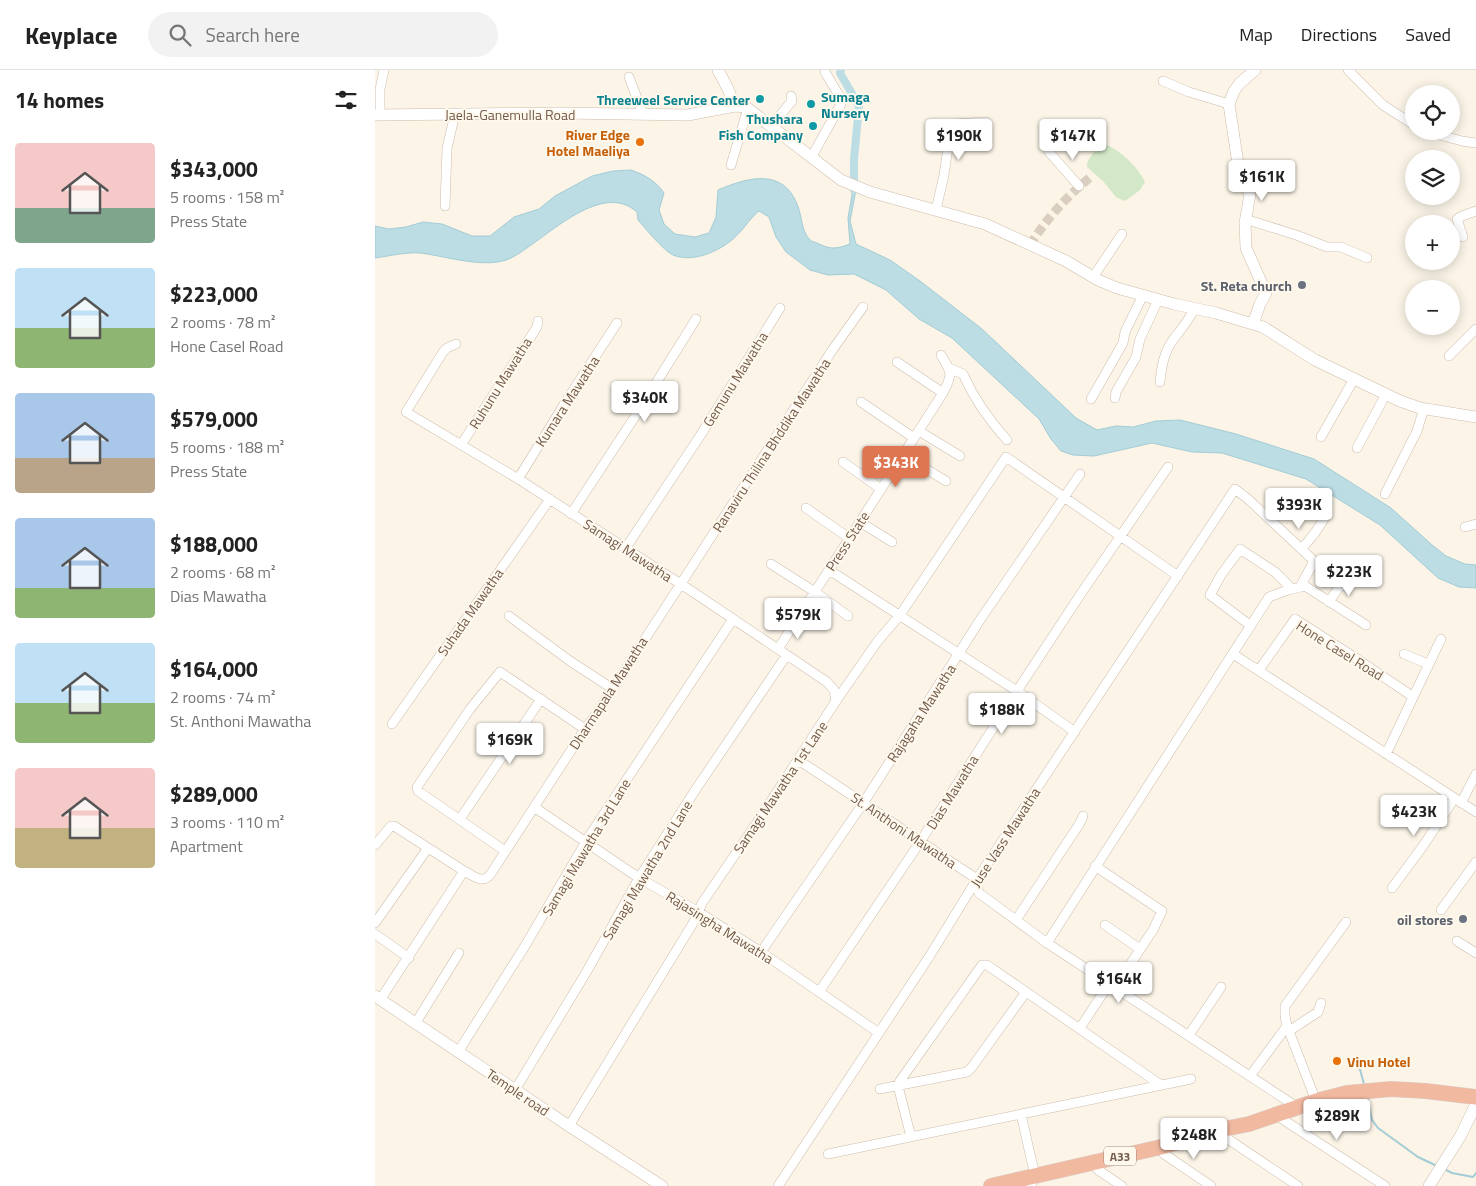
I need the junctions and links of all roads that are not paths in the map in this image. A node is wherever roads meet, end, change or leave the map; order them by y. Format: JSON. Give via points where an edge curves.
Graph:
{"nodes":[{"id":1,"x":384,"y":70,"type":"edge"},
{"id":2,"x":718,"y":70,"type":"edge"},
{"id":3,"x":1255,"y":70,"type":"edge"},
{"id":4,"x":1348,"y":70,"type":"edge"},
{"id":5,"x":825,"y":72,"type":"dead end"},
{"id":6,"x":629,"y":77,"type":"dead end"},
{"id":7,"x":1163,"y":81,"type":"dead end"},
{"id":8,"x":791,"y":96,"type":"dead end"},
{"id":9,"x":1229,"y":104,"type":"junction"},
{"id":10,"x":735,"y":106,"type":"junction"},
{"id":11,"x":748,"y":108,"type":"junction"},
{"id":12,"x":455,"y":114,"type":"junction"},
{"id":13,"x":643,"y":114,"type":"junction"},
{"id":14,"x":377,"y":115,"type":"edge"},
{"id":15,"x":1405,"y":119,"type":"edge"},
{"id":16,"x":987,"y":122,"type":"dead end"},
{"id":17,"x":771,"y":126,"type":"junction"},
{"id":18,"x":1458,"y":140,"type":"edge"},
{"id":19,"x":1476,"y":143,"type":"edge"},
{"id":20,"x":1049,"y":152,"type":"dead end"},
{"id":21,"x":811,"y":158,"type":"junction"},
{"id":22,"x":731,"y":165,"type":"dead end"},
{"id":23,"x":1079,"y":186,"type":"dead end"},
{"id":24,"x":445,"y":206,"type":"dead end"},
{"id":25,"x":936,"y":210,"type":"junction"},
{"id":26,"x":1476,"y":211,"type":"edge"},
{"id":27,"x":1245,"y":220,"type":"junction"},
{"id":28,"x":1122,"y":234,"type":"dead end"},
{"id":29,"x":1463,"y":237,"type":"dead end"},
{"id":30,"x":1367,"y":258,"type":"dead end"},
{"id":31,"x":1093,"y":277,"type":"junction"},
{"id":32,"x":1143,"y":296,"type":"junction"},
{"id":33,"x":1158,"y":300,"type":"junction"},
{"id":34,"x":863,"y":307,"type":"dead end"},
{"id":35,"x":780,"y":308,"type":"dead end"},
{"id":36,"x":1194,"y":309,"type":"junction"},
{"id":37,"x":696,"y":318,"type":"dead end"},
{"id":38,"x":538,"y":321,"type":"dead end"},
{"id":39,"x":617,"y":323,"type":"dead end"},
{"id":40,"x":1253,"y":324,"type":"junction"},
{"id":41,"x":1476,"y":329,"type":"edge"},
{"id":42,"x":456,"y":344,"type":"dead end"},
{"id":43,"x":941,"y":355,"type":"dead end"},
{"id":44,"x":1449,"y":356,"type":"dead end"},
{"id":45,"x":897,"y":362,"type":"dead end"},
{"id":46,"x":949,"y":368,"type":"junction"},
{"id":47,"x":1354,"y":379,"type":"junction"},
{"id":48,"x":1160,"y":382,"type":"dead end"},
{"id":49,"x":943,"y":393,"type":"junction"},
{"id":50,"x":1386,"y":394,"type":"junction"},
{"id":51,"x":1115,"y":398,"type":"dead end"},
{"id":52,"x":1091,"y":399,"type":"dead end"},
{"id":53,"x":861,"y":402,"type":"dead end"},
{"id":54,"x":1424,"y":408,"type":"junction"},
{"id":55,"x":1476,"y":417,"type":"edge"},
{"id":56,"x":916,"y":434,"type":"junction"},
{"id":57,"x":1321,"y":437,"type":"dead end"},
{"id":58,"x":1007,"y":440,"type":"dead end"},
{"id":59,"x":461,"y":445,"type":"junction"},
{"id":60,"x":1357,"y":448,"type":"dead end"},
{"id":61,"x":903,"y":455,"type":"junction"},
{"id":62,"x":960,"y":456,"type":"dead end"},
{"id":63,"x":843,"y":462,"type":"dead end"},
{"id":64,"x":1168,"y":467,"type":"dead end"},
{"id":65,"x":1080,"y":474,"type":"dead end"},
{"id":66,"x":518,"y":479,"type":"junction"},
{"id":67,"x":946,"y":481,"type":"dead end"},
{"id":68,"x":881,"y":489,"type":"junction"},
{"id":69,"x":1385,"y":494,"type":"dead end"},
{"id":70,"x":1064,"y":498,"type":"junction"},
{"id":71,"x":549,"y":499,"type":"junction"},
{"id":72,"x":805,"y":508,"type":"dead end"},
{"id":73,"x":1327,"y":513,"type":"dead end"},
{"id":74,"x":571,"y":514,"type":"junction"},
{"id":75,"x":860,"y":522,"type":"junction"},
{"id":76,"x":1476,"y":524,"type":"edge"},
{"id":77,"x":1465,"y":527,"type":"dead end"},
{"id":78,"x":1120,"y":536,"type":"junction"},
{"id":79,"x":849,"y":538,"type":"junction"},
{"id":80,"x":893,"y":542,"type":"dead end"},
{"id":81,"x":1301,"y":549,"type":"junction"},
{"id":82,"x":625,"y":550,"type":"junction"},
{"id":83,"x":771,"y":564,"type":"dead end"},
{"id":84,"x":829,"y":570,"type":"junction"},
{"id":85,"x":1178,"y":576,"type":"junction"},
{"id":86,"x":1350,"y":580,"type":"dead end"},
{"id":87,"x":680,"y":584,"type":"junction"},
{"id":88,"x":1296,"y":588,"type":"junction"},
{"id":89,"x":815,"y":592,"type":"junction"},
{"id":90,"x":1329,"y":602,"type":"junction"},
{"id":91,"x":900,"y":615,"type":"junction"},
{"id":92,"x":509,"y":616,"type":"dead end"},
{"id":93,"x":848,"y":616,"type":"dead end"},
{"id":94,"x":733,"y":620,"type":"junction"},
{"id":95,"x":1366,"y":625,"type":"dead end"},
{"id":96,"x":1251,"y":626,"type":"junction"},
{"id":97,"x":1441,"y":639,"type":"dead end"},
{"id":98,"x":778,"y":649,"type":"junction"},
{"id":99,"x":1233,"y":654,"type":"junction"},
{"id":100,"x":1404,"y":654,"type":"dead end"},
{"id":101,"x":959,"y":655,"type":"junction"},
{"id":102,"x":786,"y":656,"type":"junction"},
{"id":103,"x":1428,"y":664,"type":"junction"},
{"id":104,"x":1259,"y":670,"type":"junction"},
{"id":105,"x":613,"y":689,"type":"junction"},
{"id":106,"x":1017,"y":691,"type":"junction"},
{"id":107,"x":1412,"y":696,"type":"junction"},
{"id":108,"x":541,"y":699,"type":"junction"},
{"id":109,"x":836,"y":701,"type":"junction"},
{"id":110,"x":392,"y":724,"type":"dead end"},
{"id":111,"x":585,"y":729,"type":"junction"},
{"id":112,"x":1075,"y":732,"type":"junction"},
{"id":113,"x":1385,"y":754,"type":"junction"},
{"id":114,"x":798,"y":760,"type":"junction"},
{"id":115,"x":1476,"y":774,"type":"edge"},
{"id":116,"x":1457,"y":801,"type":"junction"},
{"id":117,"x":864,"y":802,"type":"junction"},
{"id":118,"x":534,"y":807,"type":"junction"},
{"id":119,"x":1476,"y":812,"type":"edge"},
{"id":120,"x":1083,"y":816,"type":"dead end"},
{"id":121,"x":460,"y":819,"type":"junction"},
{"id":122,"x":920,"y":842,"type":"junction"},
{"id":123,"x":585,"y":843,"type":"junction"},
{"id":124,"x":375,"y":846,"type":"edge"},
{"id":125,"x":429,"y":848,"type":"junction"},
{"id":126,"x":505,"y":851,"type":"junction"},
{"id":127,"x":1476,"y":862,"type":"edge"},
{"id":128,"x":1095,"y":866,"type":"junction"},
{"id":129,"x":464,"y":871,"type":"junction"},
{"id":130,"x":639,"y":878,"type":"junction"},
{"id":131,"x":977,"y":879,"type":"junction"},
{"id":132,"x":1391,"y":888,"type":"dead end"},
{"id":133,"x":1441,"y":910,"type":"dead end"},
{"id":134,"x":697,"y":912,"type":"junction"},
{"id":135,"x":1016,"y":920,"type":"junction"},
{"id":136,"x":1346,"y":922,"type":"dead end"},
{"id":137,"x":375,"y":923,"type":"edge"},
{"id":138,"x":1105,"y":925,"type":"dead end"},
{"id":139,"x":375,"y":934,"type":"edge"},
{"id":140,"x":1457,"y":941,"type":"dead end"},
{"id":141,"x":1047,"y":943,"type":"junction"},
{"id":142,"x":1140,"y":949,"type":"junction"},
{"id":143,"x":761,"y":952,"type":"junction"},
{"id":144,"x":459,"y":953,"type":"dead end"},
{"id":145,"x":1476,"y":953,"type":"edge"},
{"id":146,"x":409,"y":958,"type":"junction"},
{"id":147,"x":1112,"y":985,"type":"junction"},
{"id":148,"x":1221,"y":987,"type":"dead end"},
{"id":149,"x":819,"y":992,"type":"junction"},
{"id":150,"x":1026,"y":992,"type":"junction"},
{"id":151,"x":378,"y":998,"type":"edge"},
{"id":152,"x":1321,"y":1003,"type":"dead end"},
{"id":153,"x":415,"y":1024,"type":"junction"},
{"id":154,"x":1080,"y":1028,"type":"junction"},
{"id":155,"x":1288,"y":1028,"type":"junction"},
{"id":156,"x":879,"y":1033,"type":"junction"},
{"id":157,"x":1189,"y":1035,"type":"junction"},
{"id":158,"x":458,"y":1052,"type":"junction"},
{"id":159,"x":1250,"y":1076,"type":"junction"},
{"id":160,"x":1191,"y":1079,"type":"dead end"},
{"id":161,"x":1161,"y":1085,"type":"junction"},
{"id":162,"x":899,"y":1086,"type":"junction"},
{"id":163,"x":880,"y":1089,"type":"dead end"},
{"id":164,"x":515,"y":1090,"type":"junction"},
{"id":165,"x":1476,"y":1097,"type":"edge"},
{"id":166,"x":1316,"y":1101,"type":"junction"},
{"id":167,"x":1476,"y":1104,"type":"edge"},
{"id":168,"x":1297,"y":1107,"type":"junction"},
{"id":169,"x":1021,"y":1114,"type":"junction"},
{"id":170,"x":1276,"y":1115,"type":"junction"},
{"id":171,"x":1249,"y":1124,"type":"junction"},
{"id":172,"x":569,"y":1126,"type":"junction"},
{"id":173,"x":911,"y":1137,"type":"junction"},
{"id":174,"x":1225,"y":1137,"type":"junction"},
{"id":175,"x":828,"y":1154,"type":"dead end"},
{"id":176,"x":1164,"y":1154,"type":"junction"},
{"id":177,"x":1096,"y":1166,"type":"junction"},
{"id":178,"x":1031,"y":1183,"type":"edge"},
{"id":179,"x":662,"y":1186,"type":"edge"},
{"id":180,"x":778,"y":1186,"type":"edge"},
{"id":181,"x":991,"y":1186,"type":"edge"},
{"id":182,"x":1122,"y":1186,"type":"edge"},
{"id":183,"x":1211,"y":1186,"type":"edge"},
{"id":184,"x":1298,"y":1186,"type":"edge"},
{"id":185,"x":1385,"y":1186,"type":"edge"},
{"id":186,"x":1429,"y":1186,"type":"edge"}],
"edges":[{"from":1,"to":14,"type":"street"},
{"from":2,"to":10,"type":"main road"},
{"from":3,"to":9,"type":"main road","via":[[1240,82]]},
{"from":4,"to":15,"type":"street","via":[[1383,105]]},
{"from":5,"to":21,"type":"street","via":[[841,104]]},
{"from":6,"to":13,"type":"street"},
{"from":7,"to":9,"type":"street"},
{"from":8,"to":17,"type":"street","via":[[787,108]]},
{"from":9,"to":27,"type":"main road","via":[[1238,164],[1250,194]]},
{"from":10,"to":11,"type":"main road","name":"Jaela-Ganemulla Road"},
{"from":10,"to":13,"type":"main road","name":"Jaela-Ganemulla Road","via":[[698,114]]},
{"from":11,"to":17,"type":"main road","name":"Jaela-Ganemulla Road"},
{"from":11,"to":22,"type":"street"},
{"from":12,"to":13,"type":"main road","name":"Jaela-Ganemulla Road"},
{"from":12,"to":14,"type":"main road","name":"Jaela-Ganemulla Road"},
{"from":12,"to":24,"type":"street","via":[[447,148]]},
{"from":16,"to":25,"type":"street","via":[[951,127]]},
{"from":17,"to":21,"type":"main road","name":"Jaela-Ganemulla Road"},
{"from":18,"to":19,"type":"street"},
{"from":20,"to":23,"type":"street"},
{"from":21,"to":25,"type":"main road","name":"Jaela-Ganemulla Road","via":[[855,186]]},
{"from":25,"to":31,"type":"main road","name":"Jaela-Ganemulla Road","via":[[985,224]]},
{"from":26,"to":29,"type":"street","via":[[1457,219]]},
{"from":27,"to":30,"type":"street","via":[[1327,247],[1341,247]]},
{"from":27,"to":40,"type":"main road","via":[[1246,248],[1266,293]]},
{"from":28,"to":31,"type":"street"},
{"from":31,"to":32,"type":"main road","name":"Jaela-Ganemulla Road"},
{"from":32,"to":33,"type":"main road","name":"Jaela-Ganemulla Road"},
{"from":32,"to":52,"type":"street","via":[[1123,343]]},
{"from":33,"to":36,"type":"main road","name":"Jaela-Ganemulla Road"},
{"from":33,"to":51,"type":"street","via":[[1140,339],[1136,357]]},
{"from":34,"to":87,"type":"street","name":"Ranaviru Thilina Bhddika Mawatha"},
{"from":35,"to":82,"type":"street","name":"Gemunu Mawatha"},
{"from":36,"to":40,"type":"main road","name":"Jaela-Ganemulla Road"},
{"from":36,"to":48,"type":"street","via":[[1169,346],[1161,364]]},
{"from":37,"to":74,"type":"street"},
{"from":38,"to":59,"type":"street","name":"Ruhunu Mawatha"},
{"from":39,"to":66,"type":"street","name":"Kumara Mawatha"},
{"from":40,"to":47,"type":"main road","name":"Jaela-Ganemulla Road"},
{"from":41,"to":44,"type":"street"},
{"from":42,"to":59,"type":"street","name":"Samagi Mawatha","via":[[443,352],[406,412]]},
{"from":43,"to":46,"type":"street"},
{"from":45,"to":49,"type":"street"},
{"from":46,"to":49,"type":"street","name":"Press State","via":[[951,378]]},
{"from":46,"to":58,"type":"street","via":[[963,374],[991,423]]},
{"from":47,"to":50,"type":"main road","name":"Jaela-Ganemulla Road"},
{"from":47,"to":57,"type":"street"},
{"from":49,"to":56,"type":"street","name":"Press State"},
{"from":50,"to":54,"type":"main road","name":"Jaela-Ganemulla Road"},
{"from":50,"to":60,"type":"street"},
{"from":53,"to":56,"type":"street"},
{"from":54,"to":55,"type":"main road","name":"Jaela-Ganemulla Road"},
{"from":54,"to":69,"type":"street","via":[[1417,431]]},
{"from":56,"to":61,"type":"street","name":"Press State"},
{"from":56,"to":62,"type":"street"},
{"from":59,"to":66,"type":"street","name":"Samagi Mawatha"},
{"from":61,"to":67,"type":"street"},
{"from":61,"to":68,"type":"street","name":"Press State"},
{"from":63,"to":68,"type":"street"},
{"from":64,"to":78,"type":"street","name":"Dias Mawatha"},
{"from":65,"to":70,"type":"street","name":"Rajagaha Mawatha"},
{"from":66,"to":71,"type":"street","name":"Samagi Mawatha"},
{"from":68,"to":75,"type":"street","name":"Press State"},
{"from":70,"to":78,"type":"street"},
{"from":70,"to":91,"type":"street","name":"Samagi Mawatha 1st Lane","via":[[1006,457]]},
{"from":70,"to":101,"type":"street","name":"Rajagaha Mawatha"},
{"from":71,"to":74,"type":"street","name":"Samagi Mawatha"},
{"from":71,"to":110,"type":"street","name":"Suhada Mawatha"},
{"from":72,"to":79,"type":"street"},
{"from":73,"to":81,"type":"street"},
{"from":74,"to":82,"type":"street","name":"Samagi Mawatha"},
{"from":75,"to":79,"type":"street","name":"Press State"},
{"from":75,"to":80,"type":"street"},
{"from":76,"to":77,"type":"street"},
{"from":78,"to":85,"type":"street"},
{"from":78,"to":106,"type":"street","name":"Dias Mawatha"},
{"from":79,"to":84,"type":"street","name":"Press State"},
{"from":81,"to":85,"type":"street","name":"Juse Vass Mawatha","via":[[1248,498],[1235,490]]},
{"from":81,"to":88,"type":"street","via":[[1313,563]]},
{"from":82,"to":87,"type":"street","name":"Samagi Mawatha"},
{"from":83,"to":89,"type":"street"},
{"from":84,"to":89,"type":"street","name":"Press State"},
{"from":84,"to":91,"type":"street"},
{"from":85,"to":112,"type":"street","name":"Juse Vass Mawatha"},
{"from":86,"to":90,"type":"street","via":[[1346,586],[1339,587]]},
{"from":87,"to":94,"type":"street","name":"Samagi Mawatha"},
{"from":87,"to":105,"type":"street","name":"Dharmapala Mawatha"},
{"from":88,"to":90,"type":"street","via":[[1305,586]]},
{"from":88,"to":96,"type":"street","via":[[1269,597]]},
{"from":88,"to":96,"type":"street","via":[[1240,549],[1209,595]]},
{"from":89,"to":93,"type":"street"},
{"from":89,"to":98,"type":"street","name":"Press State"},
{"from":90,"to":95,"type":"street"},
{"from":91,"to":101,"type":"street"},
{"from":91,"to":109,"type":"street","name":"Samagi Mawatha 1st Lane"},
{"from":92,"to":105,"type":"street"},
{"from":94,"to":98,"type":"street","name":"Samagi Mawatha"},
{"from":94,"to":123,"type":"street","name":"Samagi Mawatha 3rd Lane"},
{"from":96,"to":99,"type":"street"},
{"from":97,"to":103,"type":"street"},
{"from":98,"to":102,"type":"street","name":"Samagi Mawatha"},
{"from":99,"to":104,"type":"street"},
{"from":99,"to":128,"type":"street"},
{"from":100,"to":103,"type":"street"},
{"from":101,"to":106,"type":"street"},
{"from":101,"to":117,"type":"street","name":"Rajagaha Mawatha"},
{"from":102,"to":109,"type":"street","name":"Samagi Mawatha","via":[[827,682],[834,690]]},
{"from":102,"to":130,"type":"street","name":"Samagi Mawatha 2nd Lane"},
{"from":103,"to":107,"type":"street"},
{"from":104,"to":107,"type":"street","name":"Hone Casel Road","via":[[1295,619]]},
{"from":104,"to":113,"type":"street"},
{"from":105,"to":111,"type":"street","name":"Dharmapala Mawatha"},
{"from":106,"to":112,"type":"street"},
{"from":106,"to":122,"type":"street","name":"Dias Mawatha"},
{"from":107,"to":113,"type":"street"},
{"from":108,"to":111,"type":"street"},
{"from":108,"to":121,"type":"street"},
{"from":108,"to":121,"type":"street","via":[[500,672],[417,787],[418,791]]},
{"from":109,"to":114,"type":"street","name":"Samagi Mawatha 1st Lane"},
{"from":111,"to":118,"type":"street","name":"Dharmapala Mawatha"},
{"from":112,"to":131,"type":"street","name":"Juse Vass Mawatha"},
{"from":113,"to":116,"type":"street"},
{"from":114,"to":117,"type":"street","name":"St. Anthoni Mawatha"},
{"from":114,"to":134,"type":"street","name":"Samagi Mawatha 1st Lane"},
{"from":115,"to":116,"type":"street"},
{"from":116,"to":119,"type":"street"},
{"from":116,"to":132,"type":"street"},
{"from":117,"to":122,"type":"street","name":"St. Anthoni Mawatha"},
{"from":117,"to":143,"type":"street","name":"Rajagaha Mawatha"},
{"from":118,"to":123,"type":"street","name":"Rajasingha Mawatha"},
{"from":118,"to":126,"type":"street","name":"Dharmapala Mawatha"},
{"from":120,"to":135,"type":"street"},
{"from":121,"to":126,"type":"street"},
{"from":122,"to":131,"type":"street","name":"St. Anthoni Mawatha"},
{"from":122,"to":149,"type":"street","name":"Dias Mawatha"},
{"from":123,"to":130,"type":"street","name":"Rajasingha Mawatha"},
{"from":123,"to":158,"type":"street","name":"Samagi Mawatha 3rd Lane"},
{"from":124,"to":125,"type":"street","via":[[394,826]]},
{"from":125,"to":129,"type":"street"},
{"from":125,"to":137,"type":"street"},
{"from":126,"to":129,"type":"street","name":"Dharmapala Mawatha","via":[[486,879]]},
{"from":127,"to":133,"type":"street"},
{"from":128,"to":141,"type":"street"},
{"from":128,"to":142,"type":"street","via":[[1162,911]]},
{"from":129,"to":146,"type":"street"},
{"from":130,"to":134,"type":"street","name":"Rajasingha Mawatha"},
{"from":130,"to":164,"type":"street","name":"Samagi Mawatha 2nd Lane"},
{"from":131,"to":135,"type":"street","name":"St. Anthoni Mawatha","via":[[979,893]]},
{"from":131,"to":156,"type":"street","name":"Juse Vass Mawatha"},
{"from":134,"to":143,"type":"street","name":"Rajasingha Mawatha"},
{"from":134,"to":172,"type":"street","name":"Samagi Mawatha 1st Lane"},
{"from":135,"to":141,"type":"street","name":"St. Anthoni Mawatha"},
{"from":136,"to":155,"type":"street","via":[[1285,1006]]},
{"from":138,"to":142,"type":"street"},
{"from":139,"to":146,"type":"street"},
{"from":140,"to":145,"type":"street"},
{"from":141,"to":147,"type":"street","name":"St. Anthoni Mawatha"},
{"from":142,"to":147,"type":"street"},
{"from":143,"to":149,"type":"street","name":"Rajasingha Mawatha"},
{"from":144,"to":153,"type":"street"},
{"from":146,"to":151,"type":"street"},
{"from":147,"to":154,"type":"street"},
{"from":147,"to":157,"type":"street","name":"St. Anthoni Mawatha"},
{"from":148,"to":157,"type":"street"},
{"from":149,"to":156,"type":"street","name":"Rajasingha Mawatha"},
{"from":150,"to":154,"type":"street"},
{"from":150,"to":162,"type":"street","via":[[967,1072]]},
{"from":150,"to":162,"type":"street","via":[[982,964]]},
{"from":151,"to":153,"type":"main road","name":"Temple road"},
{"from":152,"to":155,"type":"street","via":[[1318,1012]]},
{"from":153,"to":158,"type":"main road","name":"Temple road"},
{"from":154,"to":161,"type":"street"},
{"from":155,"to":159,"type":"street"},
{"from":155,"to":166,"type":"street"},
{"from":156,"to":180,"type":"street","name":"Juse Vass Mawatha"},
{"from":157,"to":159,"type":"street","name":"St. Anthoni Mawatha"},
{"from":158,"to":164,"type":"main road","name":"Temple road"},
{"from":159,"to":168,"type":"street","name":"St. Anthoni Mawatha"},
{"from":160,"to":161,"type":"street"},
{"from":161,"to":169,"type":"street"},
{"from":162,"to":163,"type":"street"},
{"from":162,"to":173,"type":"street"},
{"from":164,"to":172,"type":"main road","name":"Temple road"},
{"from":165,"to":166,"type":"highway","number":"A33","via":[[1374,1089]]},
{"from":166,"to":168,"type":"highway","number":"A33"},
{"from":167,"to":186,"type":"main road"},
{"from":168,"to":170,"type":"highway","number":"A33"},
{"from":169,"to":173,"type":"street"},
{"from":169,"to":178,"type":"street"},
{"from":170,"to":171,"type":"highway","number":"A33"},
{"from":170,"to":185,"type":"street"},
{"from":171,"to":174,"type":"highway","number":"A33"},
{"from":171,"to":177,"type":"highway","number":"A33"},
{"from":172,"to":179,"type":"main road","name":"Temple road"},
{"from":173,"to":175,"type":"street"},
{"from":174,"to":176,"type":"highway","number":"A33"},
{"from":174,"to":184,"type":"street"},
{"from":176,"to":177,"type":"highway","number":"A33"},
{"from":176,"to":183,"type":"street"},
{"from":177,"to":178,"type":"highway","number":"A33"},
{"from":177,"to":182,"type":"street"},
{"from":178,"to":181,"type":"highway","number":"A33"}]}
